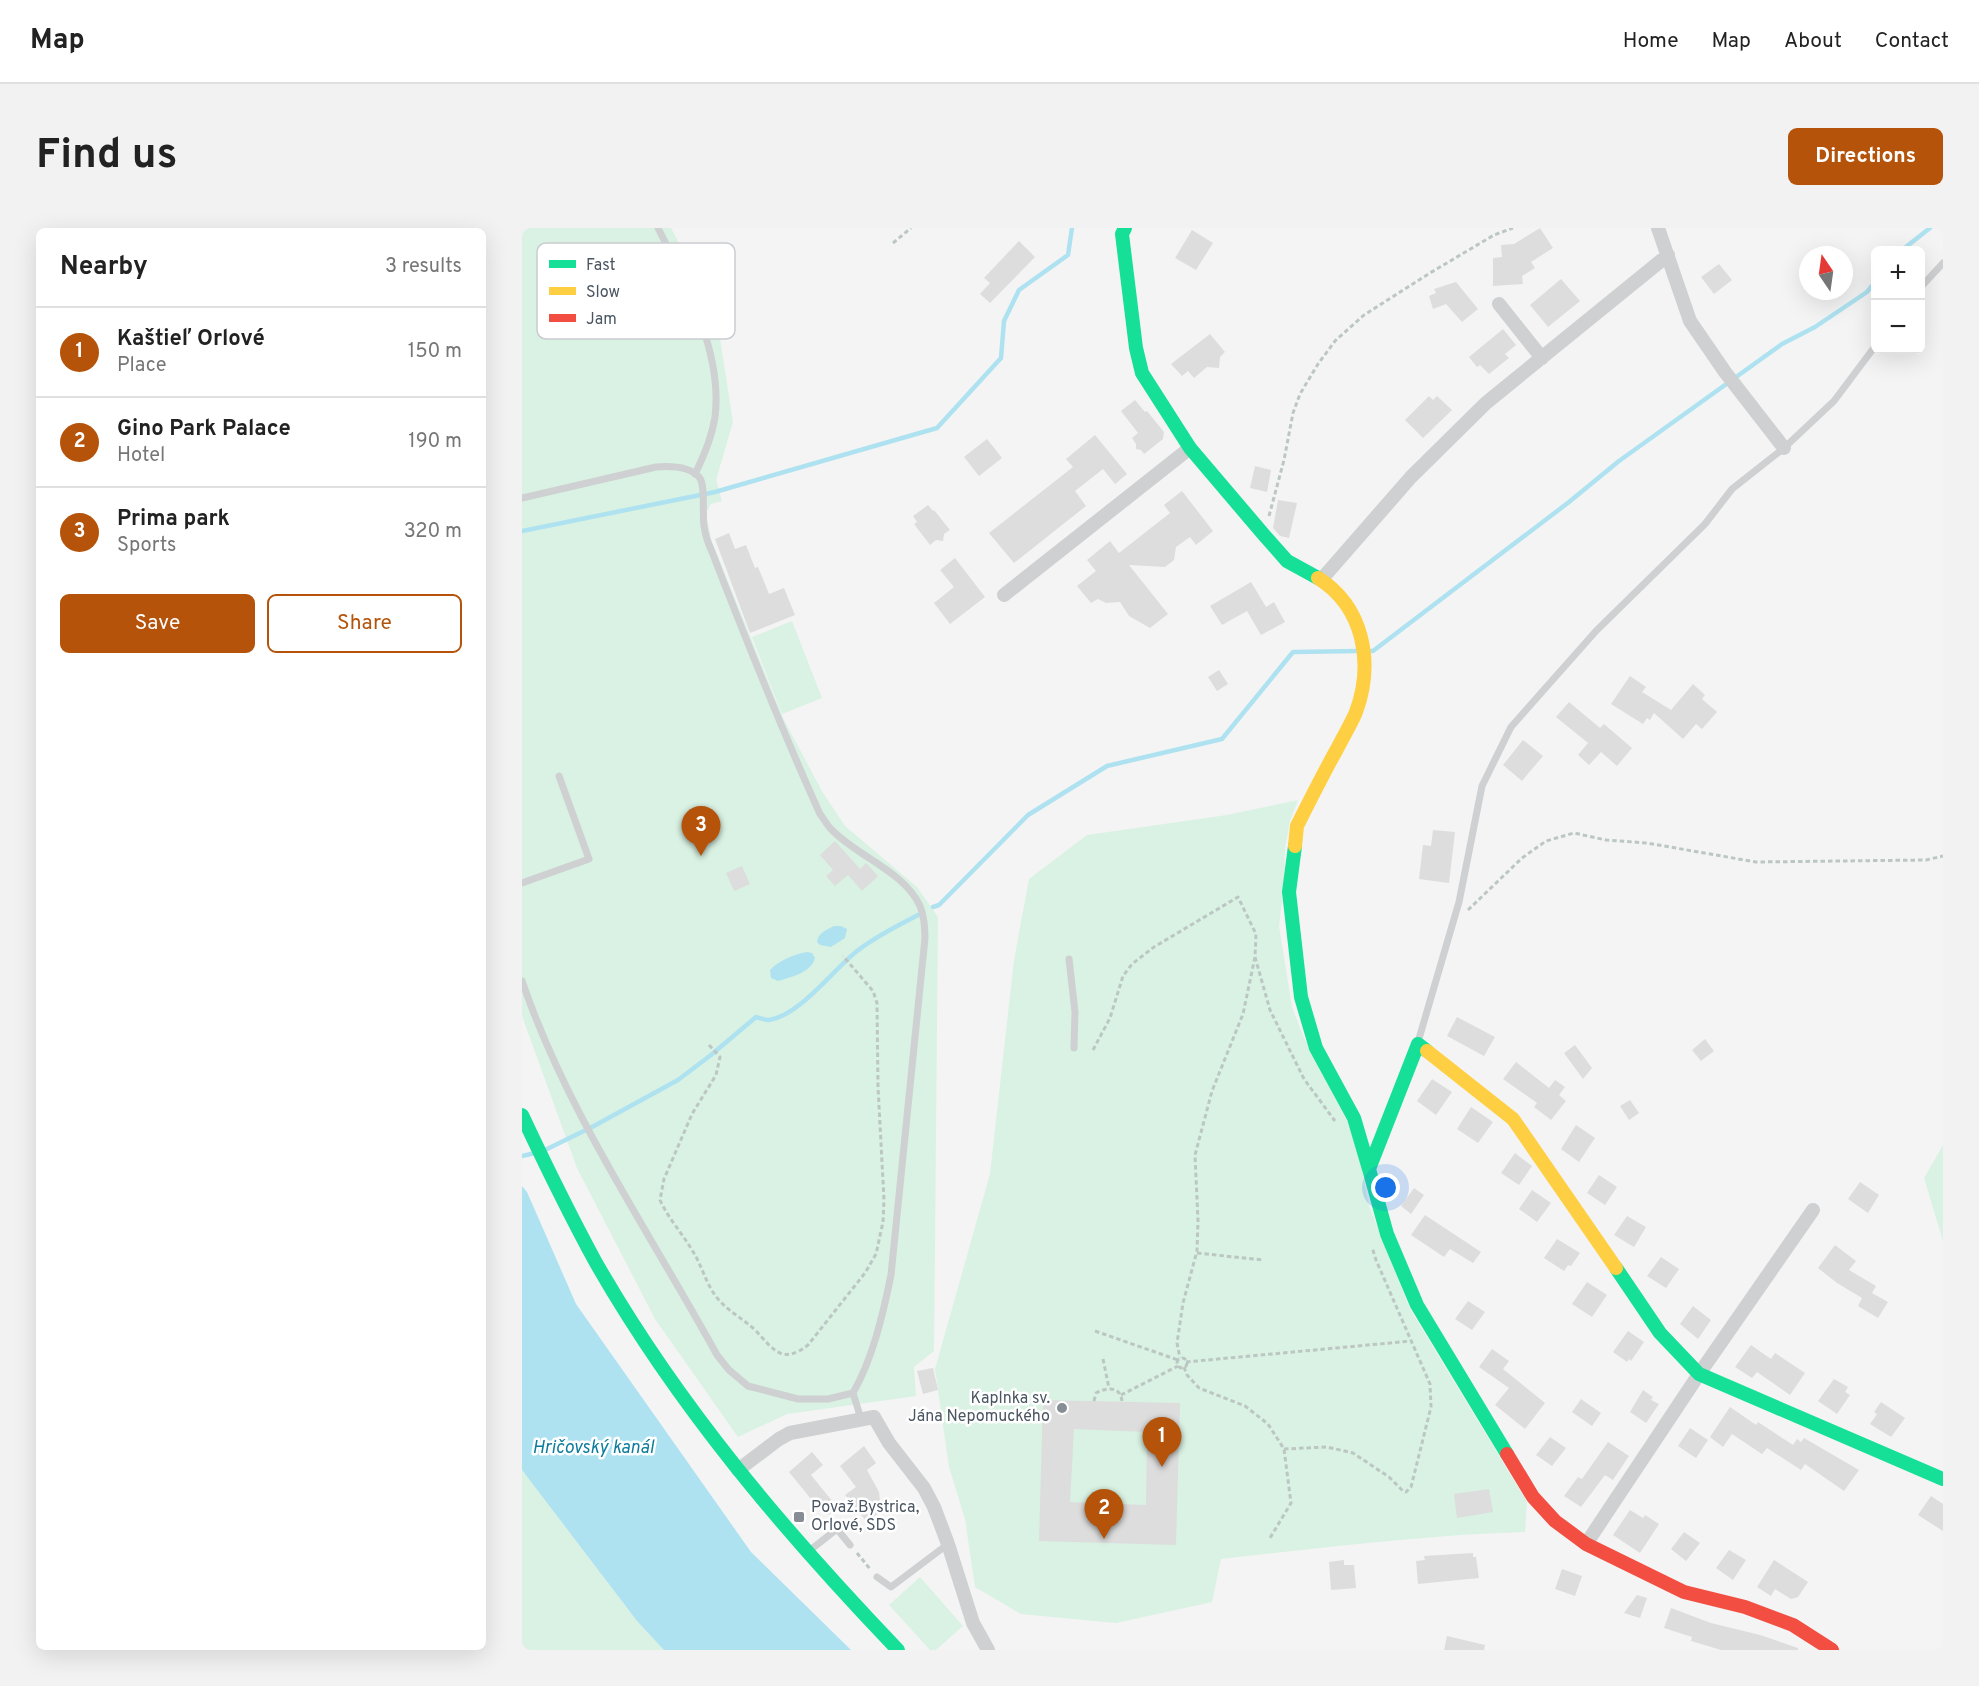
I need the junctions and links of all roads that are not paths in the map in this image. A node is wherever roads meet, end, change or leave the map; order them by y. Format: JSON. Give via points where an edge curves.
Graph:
{"nodes":[{"id":1,"x":658,"y":228,"type":"edge"},
{"id":2,"x":1125,"y":228,"type":"edge"},
{"id":3,"x":1658,"y":228,"type":"edge"},
{"id":4,"x":665,"y":243,"type":"edge"},
{"id":5,"x":1668,"y":255,"type":"junction"},
{"id":6,"x":1943,"y":263,"type":"edge"},
{"id":7,"x":1925,"y":283,"type":"edge"},
{"id":8,"x":1499,"y":304,"type":"dead end"},
{"id":9,"x":704,"y":339,"type":"edge"},
{"id":10,"x":1871,"y":350,"type":"edge"},
{"id":11,"x":1542,"y":358,"type":"junction"},
{"id":12,"x":1190,"y":448,"type":"junction"},
{"id":13,"x":1784,"y":448,"type":"junction"},
{"id":14,"x":696,"y":474,"type":"junction"},
{"id":15,"x":522,"y":498,"type":"edge"},
{"id":16,"x":1321,"y":580,"type":"junction"},
{"id":17,"x":1004,"y":595,"type":"dead end"},
{"id":18,"x":559,"y":776,"type":"dead end"},
{"id":19,"x":522,"y":883,"type":"edge"},
{"id":20,"x":1069,"y":959,"type":"dead end"},
{"id":21,"x":522,"y":981,"type":"edge"},
{"id":22,"x":1418,"y":1044,"type":"junction"},
{"id":23,"x":1074,"y":1048,"type":"dead end"},
{"id":24,"x":522,"y":1115,"type":"edge"},
{"id":25,"x":1369,"y":1169,"type":"junction"},
{"id":26,"x":1813,"y":1210,"type":"dead end"},
{"id":27,"x":1699,"y":1374,"type":"junction"},
{"id":28,"x":853,"y":1393,"type":"junction"},
{"id":29,"x":861,"y":1419,"type":"junction"},
{"id":30,"x":738,"y":1470,"type":"junction"},
{"id":31,"x":1943,"y":1479,"type":"edge"},
{"id":32,"x":948,"y":1544,"type":"junction"},
{"id":33,"x":1586,"y":1544,"type":"junction"},
{"id":34,"x":850,"y":1545,"type":"road end"},
{"id":35,"x":807,"y":1553,"type":"junction"},
{"id":36,"x":877,"y":1577,"type":"road end"},
{"id":37,"x":898,"y":1650,"type":"edge"},
{"id":38,"x":988,"y":1650,"type":"edge"},
{"id":39,"x":1832,"y":1650,"type":"edge"}],
"edges":[{"from":1,"to":4,"type":"lane"},
{"from":2,"to":12,"type":"street","via":[[1122,234],[1142,373]]},
{"from":3,"to":5,"type":"street"},
{"from":5,"to":11,"type":"street"},
{"from":5,"to":13,"type":"street","via":[[1690,321]]},
{"from":6,"to":7,"type":"lane"},
{"from":8,"to":11,"type":"street"},
{"from":9,"to":14,"type":"lane","via":[[715,377],[715,418]]},
{"from":10,"to":13,"type":"lane","via":[[1834,401]]},
{"from":11,"to":16,"type":"street","via":[[1486,403],[1411,477]]},
{"from":12,"to":16,"type":"street","via":[[1287,561]]},
{"from":12,"to":17,"type":"street"},
{"from":13,"to":22,"type":"lane","via":[[1732,489],[1705,524],[1596,631],[1511,727],[1482,786],[1459,902]]},
{"from":14,"to":15,"type":"lane","via":[[670,466],[656,467]]},
{"from":14,"to":28,"type":"lane","via":[[703,483],[706,537],[820,814],[831,830],[911,893],[924,922],[891,1275],[871,1349]]},
{"from":16,"to":25,"type":"street","via":[[1356,620],[1364,650],[1363,678],[1356,711],[1297,826],[1290,892],[1301,997],[1316,1048],[1354,1118]]},
{"from":18,"to":19,"type":"lane","via":[[589,859]]},
{"from":20,"to":23,"type":"lane","via":[[1075,1012]]},
{"from":21,"to":28,"type":"lane","via":[[554,1064],[586,1128],[729,1370],[748,1386],[798,1399],[828,1399]]},
{"from":22,"to":25,"type":"street"},
{"from":22,"to":27,"type":"street","via":[[1513,1119],[1660,1333]]},
{"from":24,"to":30,"type":"street","via":[[585,1242],[638,1332]]},
{"from":25,"to":33,"type":"street","via":[[1387,1234],[1417,1305],[1533,1497]]},
{"from":26,"to":27,"type":"street"},
{"from":27,"to":31,"type":"street"},
{"from":27,"to":33,"type":"street"},
{"from":28,"to":29,"type":"lane"},
{"from":29,"to":30,"type":"street","via":[[790,1433]]},
{"from":29,"to":32,"type":"street","via":[[874,1417],[924,1488]]},
{"from":30,"to":35,"type":"street"},
{"from":32,"to":36,"type":"lane","via":[[891,1587]]},
{"from":32,"to":38,"type":"street","via":[[973,1623]]},
{"from":33,"to":39,"type":"street","via":[[1684,1592],[1745,1607],[1793,1625]]},
{"from":34,"to":35,"type":"lane","via":[[837,1528]]},
{"from":35,"to":37,"type":"street"}]}
